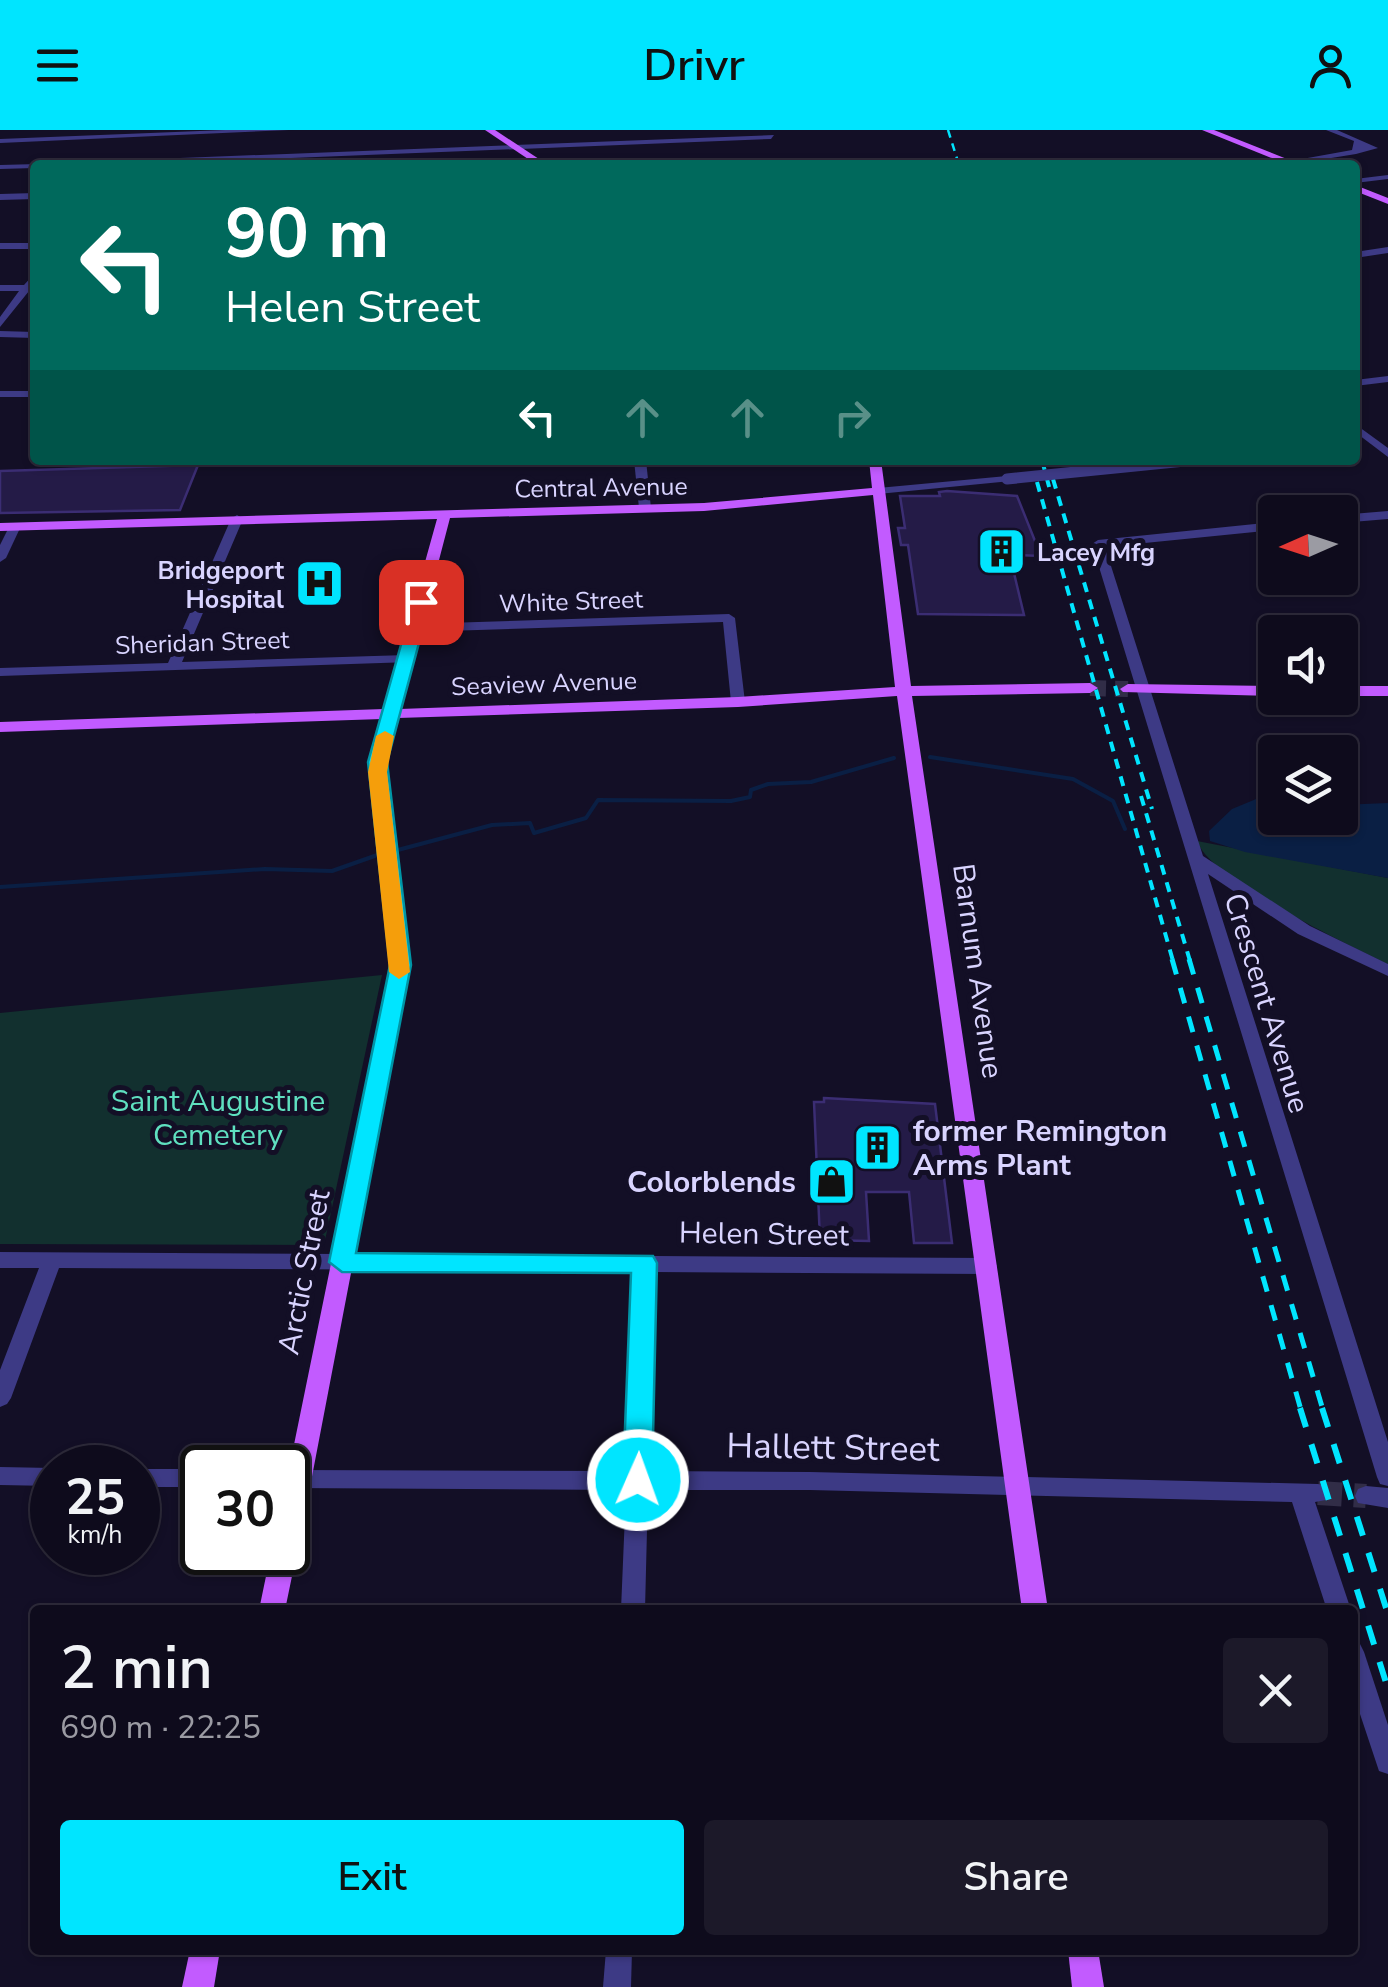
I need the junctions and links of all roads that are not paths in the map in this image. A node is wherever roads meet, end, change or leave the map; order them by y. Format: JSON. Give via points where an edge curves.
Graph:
{"nodes":[{"id":1,"x":285,"y":130,"type":"edge"},
{"id":2,"x":489,"y":130,"type":"edge"},
{"id":3,"x":1206,"y":130,"type":"edge"},
{"id":4,"x":1330,"y":130,"type":"edge"},
{"id":5,"x":124,"y":133,"type":"edge"},
{"id":6,"x":769,"y":134,"type":"edge"},
{"id":7,"x":1358,"y":140,"type":"junction"},
{"id":8,"x":0,"y":141,"type":"edge"},
{"id":9,"x":514,"y":147,"type":"junction"},
{"id":10,"x":1356,"y":152,"type":"junction"},
{"id":11,"x":118,"y":160,"type":"edge"},
{"id":12,"x":210,"y":160,"type":"edge"},
{"id":13,"x":535,"y":160,"type":"edge"},
{"id":14,"x":783,"y":160,"type":"edge"},
{"id":15,"x":1284,"y":160,"type":"edge"},
{"id":16,"x":1315,"y":160,"type":"edge"},
{"id":17,"x":30,"y":166,"type":"edge"},
{"id":18,"x":0,"y":167,"type":"edge"},
{"id":19,"x":1388,"y":177,"type":"edge"},
{"id":20,"x":1360,"y":184,"type":"edge"},
{"id":21,"x":1360,"y":187,"type":"edge"},
{"id":22,"x":30,"y":196,"type":"edge"},
{"id":23,"x":2,"y":199,"type":"edge"},
{"id":24,"x":1388,"y":201,"type":"edge"},
{"id":25,"x":0,"y":246,"type":"edge"},
{"id":26,"x":30,"y":246,"type":"edge"},
{"id":27,"x":1388,"y":250,"type":"edge"},
{"id":28,"x":1360,"y":253,"type":"edge"},
{"id":29,"x":0,"y":288,"type":"edge"},
{"id":30,"x":30,"y":288,"type":"edge"},
{"id":31,"x":0,"y":324,"type":"edge"},
{"id":32,"x":0,"y":334,"type":"edge"},
{"id":33,"x":30,"y":335,"type":"edge"},
{"id":34,"x":1388,"y":380,"type":"edge"},
{"id":35,"x":1360,"y":383,"type":"edge"},
{"id":36,"x":0,"y":394,"type":"edge"},
{"id":37,"x":30,"y":394,"type":"edge"},
{"id":38,"x":1360,"y":430,"type":"edge"},
{"id":39,"x":1382,"y":443,"type":"edge"},
{"id":40,"x":1388,"y":454,"type":"edge"},
{"id":41,"x":641,"y":465,"type":"edge"},
{"id":42,"x":875,"y":465,"type":"edge"},
{"id":43,"x":1148,"y":465,"type":"edge"},
{"id":44,"x":878,"y":492,"type":"junction"},
{"id":45,"x":645,"y":508,"type":"junction"},
{"id":46,"x":445,"y":513,"type":"junction"},
{"id":47,"x":1388,"y":514,"type":"edge"},
{"id":48,"x":1358,"y":517,"type":"edge"},
{"id":49,"x":237,"y":519,"type":"junction"},
{"id":50,"x":7,"y":526,"type":"edge"},
{"id":51,"x":1258,"y":528,"type":"edge"},
{"id":52,"x":0,"y":558,"type":"edge"},
{"id":53,"x":414,"y":628,"type":"junction"},
{"id":54,"x":406,"y":659,"type":"junction"},
{"id":55,"x":174,"y":665,"type":"junction"},
{"id":56,"x":0,"y":672,"type":"edge"},
{"id":57,"x":1090,"y":688,"type":"tunnel mouth"},
{"id":58,"x":1135,"y":690,"type":"junction"},
{"id":59,"x":1388,"y":690,"type":"edge"},
{"id":60,"x":905,"y":691,"type":"junction"},
{"id":61,"x":1258,"y":691,"type":"edge"},
{"id":62,"x":1358,"y":691,"type":"edge"},
{"id":63,"x":738,"y":702,"type":"junction"},
{"id":64,"x":392,"y":714,"type":"junction"},
{"id":65,"x":0,"y":728,"type":"edge"},
{"id":66,"x":1193,"y":857,"type":"junction"},
{"id":67,"x":1388,"y":971,"type":"edge"},
{"id":68,"x":52,"y":1259,"type":"junction"},
{"id":69,"x":0,"y":1260,"type":"edge"},
{"id":70,"x":342,"y":1262,"type":"junction"},
{"id":71,"x":644,"y":1263,"type":"junction"},
{"id":72,"x":987,"y":1266,"type":"junction"},
{"id":73,"x":0,"y":1398,"type":"edge"},
{"id":74,"x":301,"y":1445,"type":"edge"},
{"id":75,"x":0,"y":1476,"type":"edge"},
{"id":76,"x":30,"y":1477,"type":"edge"},
{"id":77,"x":1388,"y":1477,"type":"edge"},
{"id":78,"x":310,"y":1479,"type":"edge"},
{"id":79,"x":638,"y":1480,"type":"junction"},
{"id":80,"x":1018,"y":1485,"type":"junction"},
{"id":81,"x":279,"y":1575,"type":"edge"},
{"id":82,"x":273,"y":1605,"type":"edge"},
{"id":83,"x":633,"y":1605,"type":"edge"},
{"id":84,"x":1034,"y":1605,"type":"edge"},
{"id":85,"x":1338,"y":1605,"type":"edge"},
{"id":86,"x":1358,"y":1670,"type":"edge"},
{"id":87,"x":1388,"y":1762,"type":"edge"},
{"id":88,"x":204,"y":1955,"type":"edge"},
{"id":89,"x":619,"y":1955,"type":"edge"},
{"id":90,"x":1084,"y":1955,"type":"edge"},
{"id":91,"x":198,"y":1987,"type":"edge"},
{"id":92,"x":617,"y":1987,"type":"edge"},
{"id":93,"x":1088,"y":1987,"type":"edge"}],
"edges":[{"from":1,"to":5,"type":"street"},
{"from":2,"to":9,"type":"main road"},
{"from":3,"to":15,"type":"main road"},
{"from":4,"to":7,"type":"street"},
{"from":5,"to":8,"type":"street"},
{"from":5,"to":11,"type":"street"},
{"from":6,"to":9,"type":"street"},
{"from":6,"to":14,"type":"street"},
{"from":7,"to":10,"type":"street"},
{"from":7,"to":10,"type":"street","via":[[1374,148]]},
{"from":9,"to":12,"type":"street"},
{"from":9,"to":13,"type":"main road"},
{"from":10,"to":16,"type":"street"},
{"from":17,"to":18,"type":"street"},
{"from":19,"to":20,"type":"street"},
{"from":21,"to":24,"type":"main road"},
{"from":22,"to":23,"type":"street"},
{"from":25,"to":26,"type":"street"},
{"from":27,"to":28,"type":"street"},
{"from":29,"to":30,"type":"street"},
{"from":30,"to":31,"type":"street"},
{"from":32,"to":33,"type":"street"},
{"from":34,"to":35,"type":"street"},
{"from":36,"to":37,"type":"street"},
{"from":38,"to":39,"type":"street"},
{"from":39,"to":40,"type":"street"},
{"from":41,"to":45,"type":"street"},
{"from":42,"to":44,"type":"main road","name":"Barnum Avenue"},
{"from":43,"to":44,"type":"street","name":"Central Avenue","bridge":true},
{"from":44,"to":45,"type":"main road","name":"Central Avenue"},
{"from":44,"to":60,"type":"main road","name":"Barnum Avenue"},
{"from":45,"to":46,"type":"main road","name":"Central Avenue"},
{"from":46,"to":49,"type":"main road","name":"Central Avenue"},
{"from":46,"to":53,"type":"main road","name":"Arctic Street"},
{"from":47,"to":48,"type":"street"},
{"from":49,"to":50,"type":"main road","name":"Central Avenue"},
{"from":49,"to":55,"type":"street"},
{"from":50,"to":52,"type":"street"},
{"from":51,"to":58,"type":"street","name":"Crescent Avenue","via":[[1098,544]]},
{"from":53,"to":54,"type":"main road","name":"Arctic Street"},
{"from":53,"to":63,"type":"street","name":"White Street","via":[[729,618]]},
{"from":54,"to":55,"type":"street","name":"Sheridan Street"},
{"from":54,"to":64,"type":"main road","name":"Arctic Street"},
{"from":55,"to":56,"type":"street","name":"Sheridan Street"},
{"from":57,"to":60,"type":"main road","name":"Seaview Avenue"},
{"from":58,"to":61,"type":"main road"},
{"from":58,"to":66,"type":"street","name":"Crescent Avenue"},
{"from":59,"to":62,"type":"main road"},
{"from":60,"to":63,"type":"main road","name":"Seaview Avenue"},
{"from":60,"to":72,"type":"main road","name":"Barnum Avenue"},
{"from":63,"to":64,"type":"main road","name":"Seaview Avenue"},
{"from":64,"to":65,"type":"main road","name":"Seaview Avenue"},
{"from":64,"to":70,"type":"main road","name":"Arctic Street","via":[[378,762],[401,965]]},
{"from":66,"to":67,"type":"street","via":[[1304,930]]},
{"from":66,"to":77,"type":"street","name":"Crescent Avenue"},
{"from":68,"to":69,"type":"street","name":"Helen Street"},
{"from":68,"to":70,"type":"street","name":"Helen Street"},
{"from":68,"to":73,"type":"street"},
{"from":70,"to":71,"type":"street","name":"Helen Street"},
{"from":70,"to":74,"type":"main road","name":"Arctic Street"},
{"from":71,"to":72,"type":"street","name":"Helen Street"},
{"from":71,"to":79,"type":"street"},
{"from":72,"to":80,"type":"main road","name":"Barnum Avenue"},
{"from":75,"to":76,"type":"street"},
{"from":78,"to":79,"type":"street","name":"Hallett Street"},
{"from":79,"to":80,"type":"street","name":"Hallett Street"},
{"from":79,"to":83,"type":"street"},
{"from":80,"to":84,"type":"main road","name":"Barnum Avenue"},
{"from":80,"to":85,"type":"street","name":"Hallett Street","via":[[1309,1492]]},
{"from":81,"to":82,"type":"main road"},
{"from":86,"to":87,"type":"street"},
{"from":88,"to":91,"type":"main road"},
{"from":89,"to":92,"type":"street"},
{"from":90,"to":93,"type":"main road"}]}
